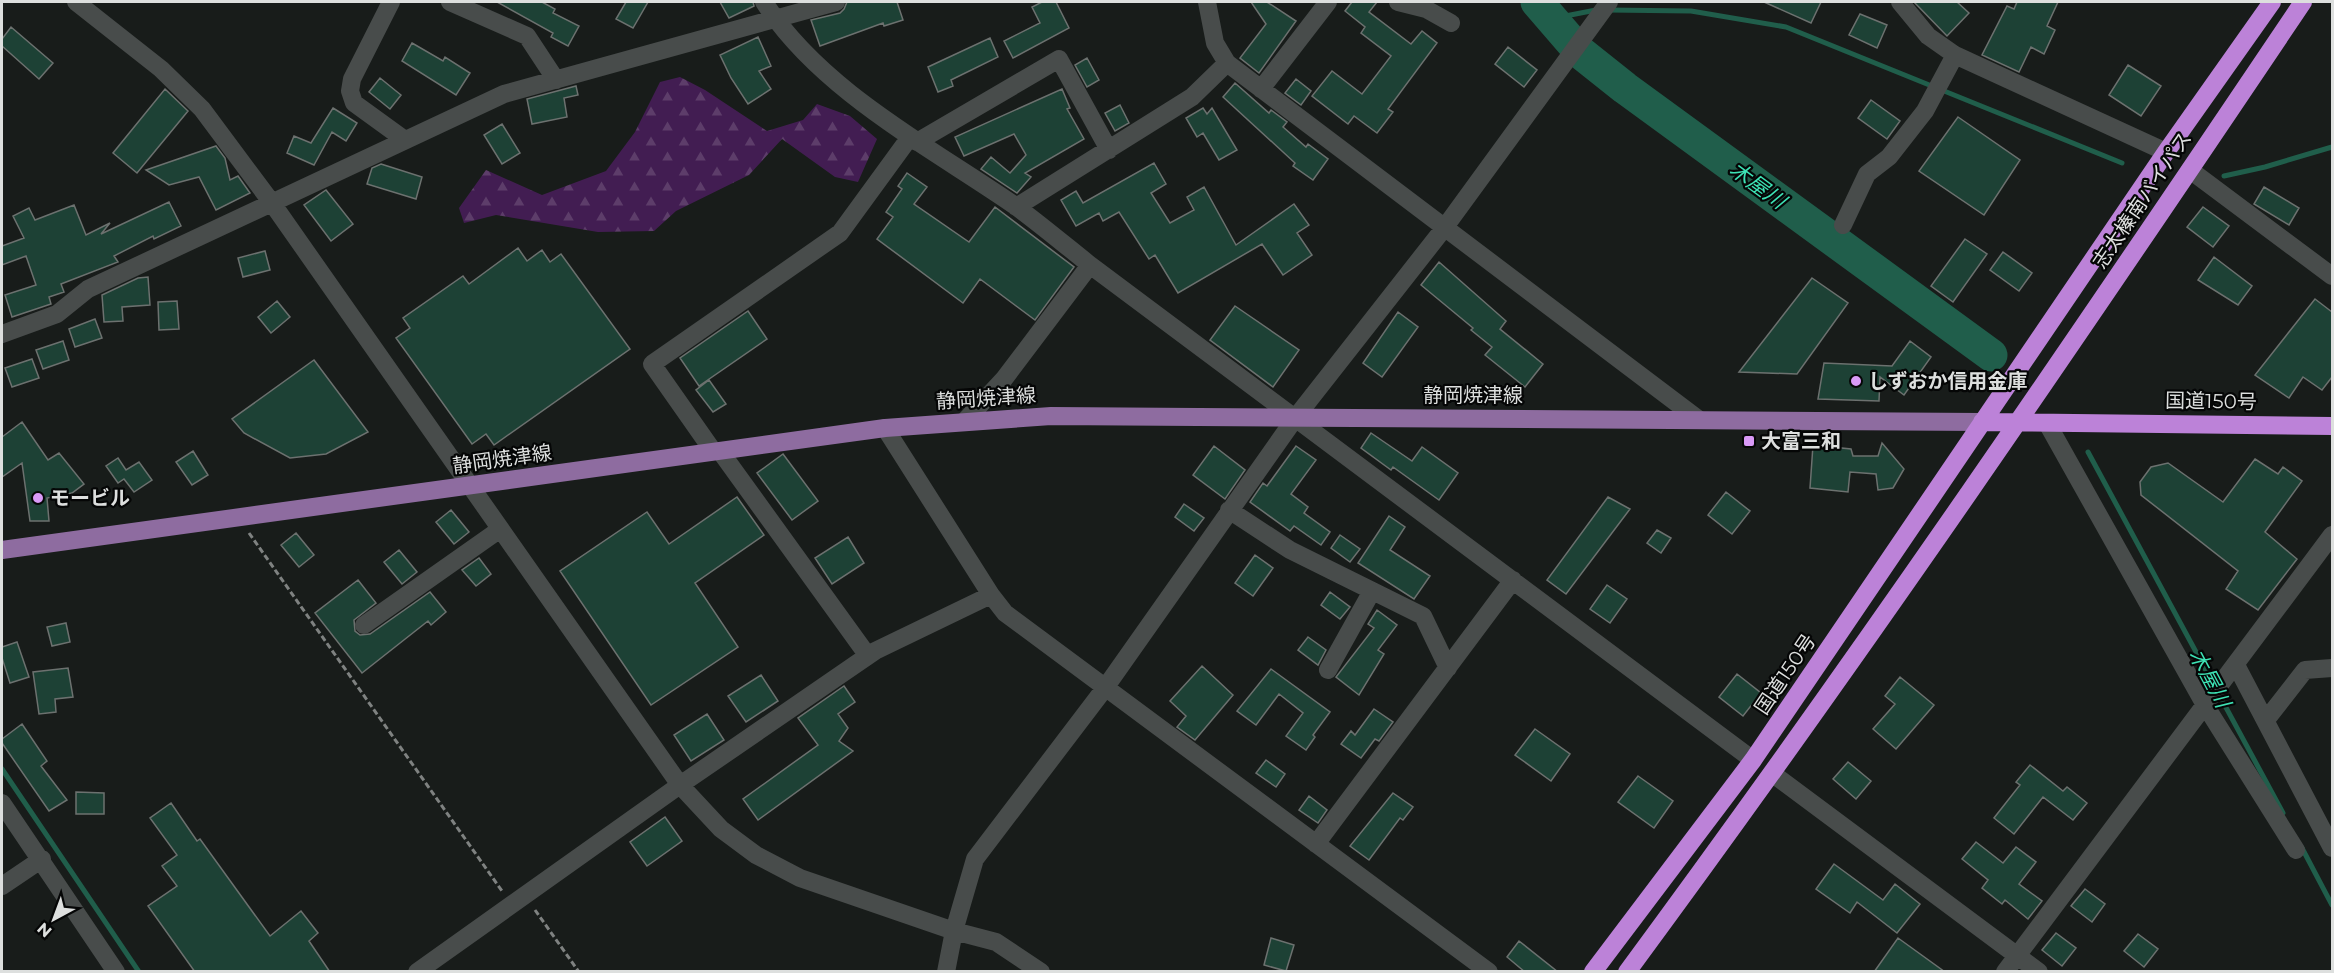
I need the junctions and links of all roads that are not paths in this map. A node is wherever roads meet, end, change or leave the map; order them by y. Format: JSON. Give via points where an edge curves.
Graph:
{"nodes":[{"id":1,"x":76,"y":2,"type":"edge"},
{"id":2,"x":391,"y":2,"type":"edge"},
{"id":3,"x":450,"y":2,"type":"edge"},
{"id":4,"x":764,"y":2,"type":"edge"},
{"id":5,"x":836,"y":2,"type":"edge"},
{"id":6,"x":1207,"y":2,"type":"edge"},
{"id":7,"x":1329,"y":2,"type":"edge"},
{"id":8,"x":1398,"y":2,"type":"edge"},
{"id":9,"x":1899,"y":2,"type":"edge"},
{"id":10,"x":2272,"y":2,"type":"edge"},
{"id":11,"x":2303,"y":2,"type":"edge"},
{"id":12,"x":1604,"y":8,"type":"edge"},
{"id":13,"x":489,"y":9,"type":"edge"},
{"id":14,"x":774,"y":18,"type":"junction"},
{"id":15,"x":1451,"y":23,"type":"dead end"},
{"id":16,"x":1955,"y":55,"type":"junction"},
{"id":17,"x":1227,"y":63,"type":"junction"},
{"id":18,"x":556,"y":80,"type":"junction"},
{"id":19,"x":1262,"y":89,"type":"junction"},
{"id":20,"x":913,"y":139,"type":"junction"},
{"id":21,"x":405,"y":140,"type":"junction"},
{"id":22,"x":1108,"y":150,"type":"junction"},
{"id":23,"x":2166,"y":152,"type":"junction"},
{"id":24,"x":2190,"y":170,"type":"junction"},
{"id":25,"x":272,"y":203,"type":"junction"},
{"id":26,"x":1016,"y":207,"type":"junction"},
{"id":27,"x":1843,"y":225,"type":"dead end"},
{"id":28,"x":1445,"y":227,"type":"junction"},
{"id":29,"x":1090,"y":265,"type":"junction"},
{"id":30,"x":2332,"y":276,"type":"edge"},
{"id":31,"x":2,"y":334,"type":"edge"},
{"id":32,"x":1296,"y":417,"type":"junction"},
{"id":33,"x":1698,"y":419,"type":"junction"},
{"id":34,"x":964,"y":422,"type":"junction"},
{"id":35,"x":1982,"y":422,"type":"junction"},
{"id":36,"x":2047,"y":423,"type":"junction"},
{"id":37,"x":2017,"y":424,"type":"junction"},
{"id":38,"x":2332,"y":426,"type":"edge"},
{"id":39,"x":885,"y":428,"type":"junction"},
{"id":40,"x":717,"y":451,"type":"junction"},
{"id":41,"x":468,"y":487,"type":"junction"},
{"id":42,"x":1229,"y":510,"type":"junction"},
{"id":43,"x":499,"y":530,"type":"junction"},
{"id":44,"x":2332,"y":535,"type":"edge"},
{"id":45,"x":2,"y":550,"type":"edge"},
{"id":46,"x":1513,"y":580,"type":"junction"},
{"id":47,"x":1372,"y":591,"type":"junction"},
{"id":48,"x":991,"y":595,"type":"junction"},
{"id":49,"x":364,"y":625,"type":"dead end"},
{"id":50,"x":868,"y":656,"type":"junction"},
{"id":51,"x":2236,"y":665,"type":"junction"},
{"id":52,"x":1448,"y":668,"type":"junction"},
{"id":53,"x":2332,"y":668,"type":"edge"},
{"id":54,"x":1328,"y":670,"type":"dead end"},
{"id":55,"x":1105,"y":688,"type":"junction"},
{"id":56,"x":2205,"y":705,"type":"junction"},
{"id":57,"x":2266,"y":720,"type":"junction"},
{"id":58,"x":1754,"y":760,"type":"junction"},
{"id":59,"x":1773,"y":774,"type":"junction"},
{"id":60,"x":680,"y":785,"type":"junction"},
{"id":61,"x":2,"y":802,"type":"edge"},
{"id":62,"x":1316,"y":844,"type":"junction"},
{"id":63,"x":2332,"y":848,"type":"edge"},
{"id":64,"x":2296,"y":850,"type":"dead end"},
{"id":65,"x":42,"y":860,"type":"junction"},
{"id":66,"x":2,"y":886,"type":"edge"},
{"id":67,"x":954,"y":931,"type":"junction"},
{"id":68,"x":2017,"y":955,"type":"junction"},
{"id":69,"x":116,"y":972,"type":"edge"},
{"id":70,"x":417,"y":972,"type":"edge"},
{"id":71,"x":946,"y":972,"type":"edge"},
{"id":72,"x":1041,"y":972,"type":"edge"},
{"id":73,"x":1489,"y":972,"type":"edge"},
{"id":74,"x":1593,"y":972,"type":"edge"},
{"id":75,"x":1627,"y":972,"type":"edge"},
{"id":76,"x":2006,"y":972,"type":"edge"},
{"id":77,"x":2039,"y":972,"type":"edge"}],
"edges":[{"from":1,"to":25,"type":"street","via":[[161,69],[202,109]]},
{"from":2,"to":21,"type":"street","via":[[352,79],[350,91],[354,103]]},
{"from":3,"to":13,"type":"street"},
{"from":4,"to":14,"type":"street"},
{"from":5,"to":14,"type":"street"},
{"from":6,"to":17,"type":"street","via":[[1215,43]]},
{"from":7,"to":19,"type":"street"},
{"from":8,"to":15,"type":"street","via":[[1426,9]]},
{"from":9,"to":16,"type":"street","via":[[1928,36]]},
{"from":10,"to":23,"type":"highway","name":"志太榛南バイパス"},
{"from":11,"to":24,"type":"highway","name":"志太榛南バイパス"},
{"from":12,"to":28,"type":"street"},
{"from":13,"to":18,"type":"street","via":[[527,36]]},
{"from":14,"to":18,"type":"street"},
{"from":14,"to":20,"type":"street","via":[[835,81]]},
{"from":16,"to":23,"type":"street"},
{"from":16,"to":27,"type":"street","via":[[1925,111],[1889,157],[1867,174]]},
{"from":17,"to":19,"type":"street"},
{"from":17,"to":22,"type":"street","via":[[1192,97]]},
{"from":18,"to":21,"type":"street","via":[[504,94]]},
{"from":19,"to":28,"type":"street"},
{"from":20,"to":22,"type":"street","via":[[1059,59]]},
{"from":20,"to":26,"type":"street"},
{"from":20,"to":40,"type":"street","via":[[840,233],[652,364]]},
{"from":21,"to":25,"type":"street"},
{"from":22,"to":26,"type":"street"},
{"from":23,"to":35,"type":"highway","name":"志太榛南バイパス"},
{"from":24,"to":30,"type":"street"},
{"from":24,"to":37,"type":"highway","name":"志太榛南バイパス"},
{"from":25,"to":31,"type":"street","via":[[88,289],[57,314]]},
{"from":25,"to":41,"type":"street"},
{"from":26,"to":29,"type":"street"},
{"from":28,"to":32,"type":"street"},
{"from":28,"to":33,"type":"street"},
{"from":29,"to":32,"type":"street"},
{"from":29,"to":34,"type":"street","via":[[1004,379]]},
{"from":32,"to":33,"type":"main road","name":"静岡焼津線"},
{"from":32,"to":34,"type":"main road","name":"静岡焼津線","via":[[1051,416]]},
{"from":32,"to":42,"type":"street"},
{"from":32,"to":46,"type":"street"},
{"from":33,"to":35,"type":"main road","name":"静岡焼津線"},
{"from":34,"to":39,"type":"main road","name":"静岡焼津線"},
{"from":35,"to":37,"type":"highway","name":"国道150号"},
{"from":35,"to":58,"type":"highway","name":"国道150号"},
{"from":36,"to":37,"type":"highway","name":"国道150号"},
{"from":36,"to":38,"type":"highway","name":"国道150号"},
{"from":36,"to":56,"type":"street"},
{"from":37,"to":59,"type":"highway"},
{"from":39,"to":40,"type":"main road","name":"静岡焼津線"},
{"from":39,"to":48,"type":"street"},
{"from":40,"to":41,"type":"main road","name":"静岡焼津線"},
{"from":40,"to":50,"type":"street"},
{"from":41,"to":43,"type":"street"},
{"from":41,"to":45,"type":"main road","name":"静岡焼津線"},
{"from":42,"to":47,"type":"street","via":[[1290,550]]},
{"from":42,"to":55,"type":"street"},
{"from":43,"to":49,"type":"street"},
{"from":43,"to":60,"type":"street"},
{"from":44,"to":51,"type":"street"},
{"from":46,"to":52,"type":"street"},
{"from":46,"to":58,"type":"street"},
{"from":47,"to":52,"type":"street","via":[[1423,616]]},
{"from":47,"to":54,"type":"street"},
{"from":48,"to":50,"type":"street"},
{"from":48,"to":55,"type":"street","via":[[1005,613]]},
{"from":50,"to":60,"type":"street"},
{"from":51,"to":56,"type":"street"},
{"from":51,"to":57,"type":"street"},
{"from":52,"to":62,"type":"street"},
{"from":53,"to":57,"type":"street","via":[[2305,670]]},
{"from":55,"to":62,"type":"street"},
{"from":55,"to":67,"type":"street","via":[[975,859]]},
{"from":56,"to":64,"type":"street"},
{"from":56,"to":68,"type":"street"},
{"from":57,"to":63,"type":"street"},
{"from":58,"to":74,"type":"highway","name":"国道150号"},
{"from":59,"to":68,"type":"street"},
{"from":59,"to":75,"type":"highway"},
{"from":60,"to":67,"type":"street","via":[[721,830],[765,860],[800,878]]},
{"from":60,"to":70,"type":"street"},
{"from":61,"to":65,"type":"street"},
{"from":62,"to":73,"type":"street"},
{"from":65,"to":66,"type":"street"},
{"from":65,"to":69,"type":"street"},
{"from":67,"to":71,"type":"street"},
{"from":67,"to":72,"type":"street","via":[[996,942]]},
{"from":68,"to":76,"type":"street"},
{"from":68,"to":77,"type":"street"}]}
